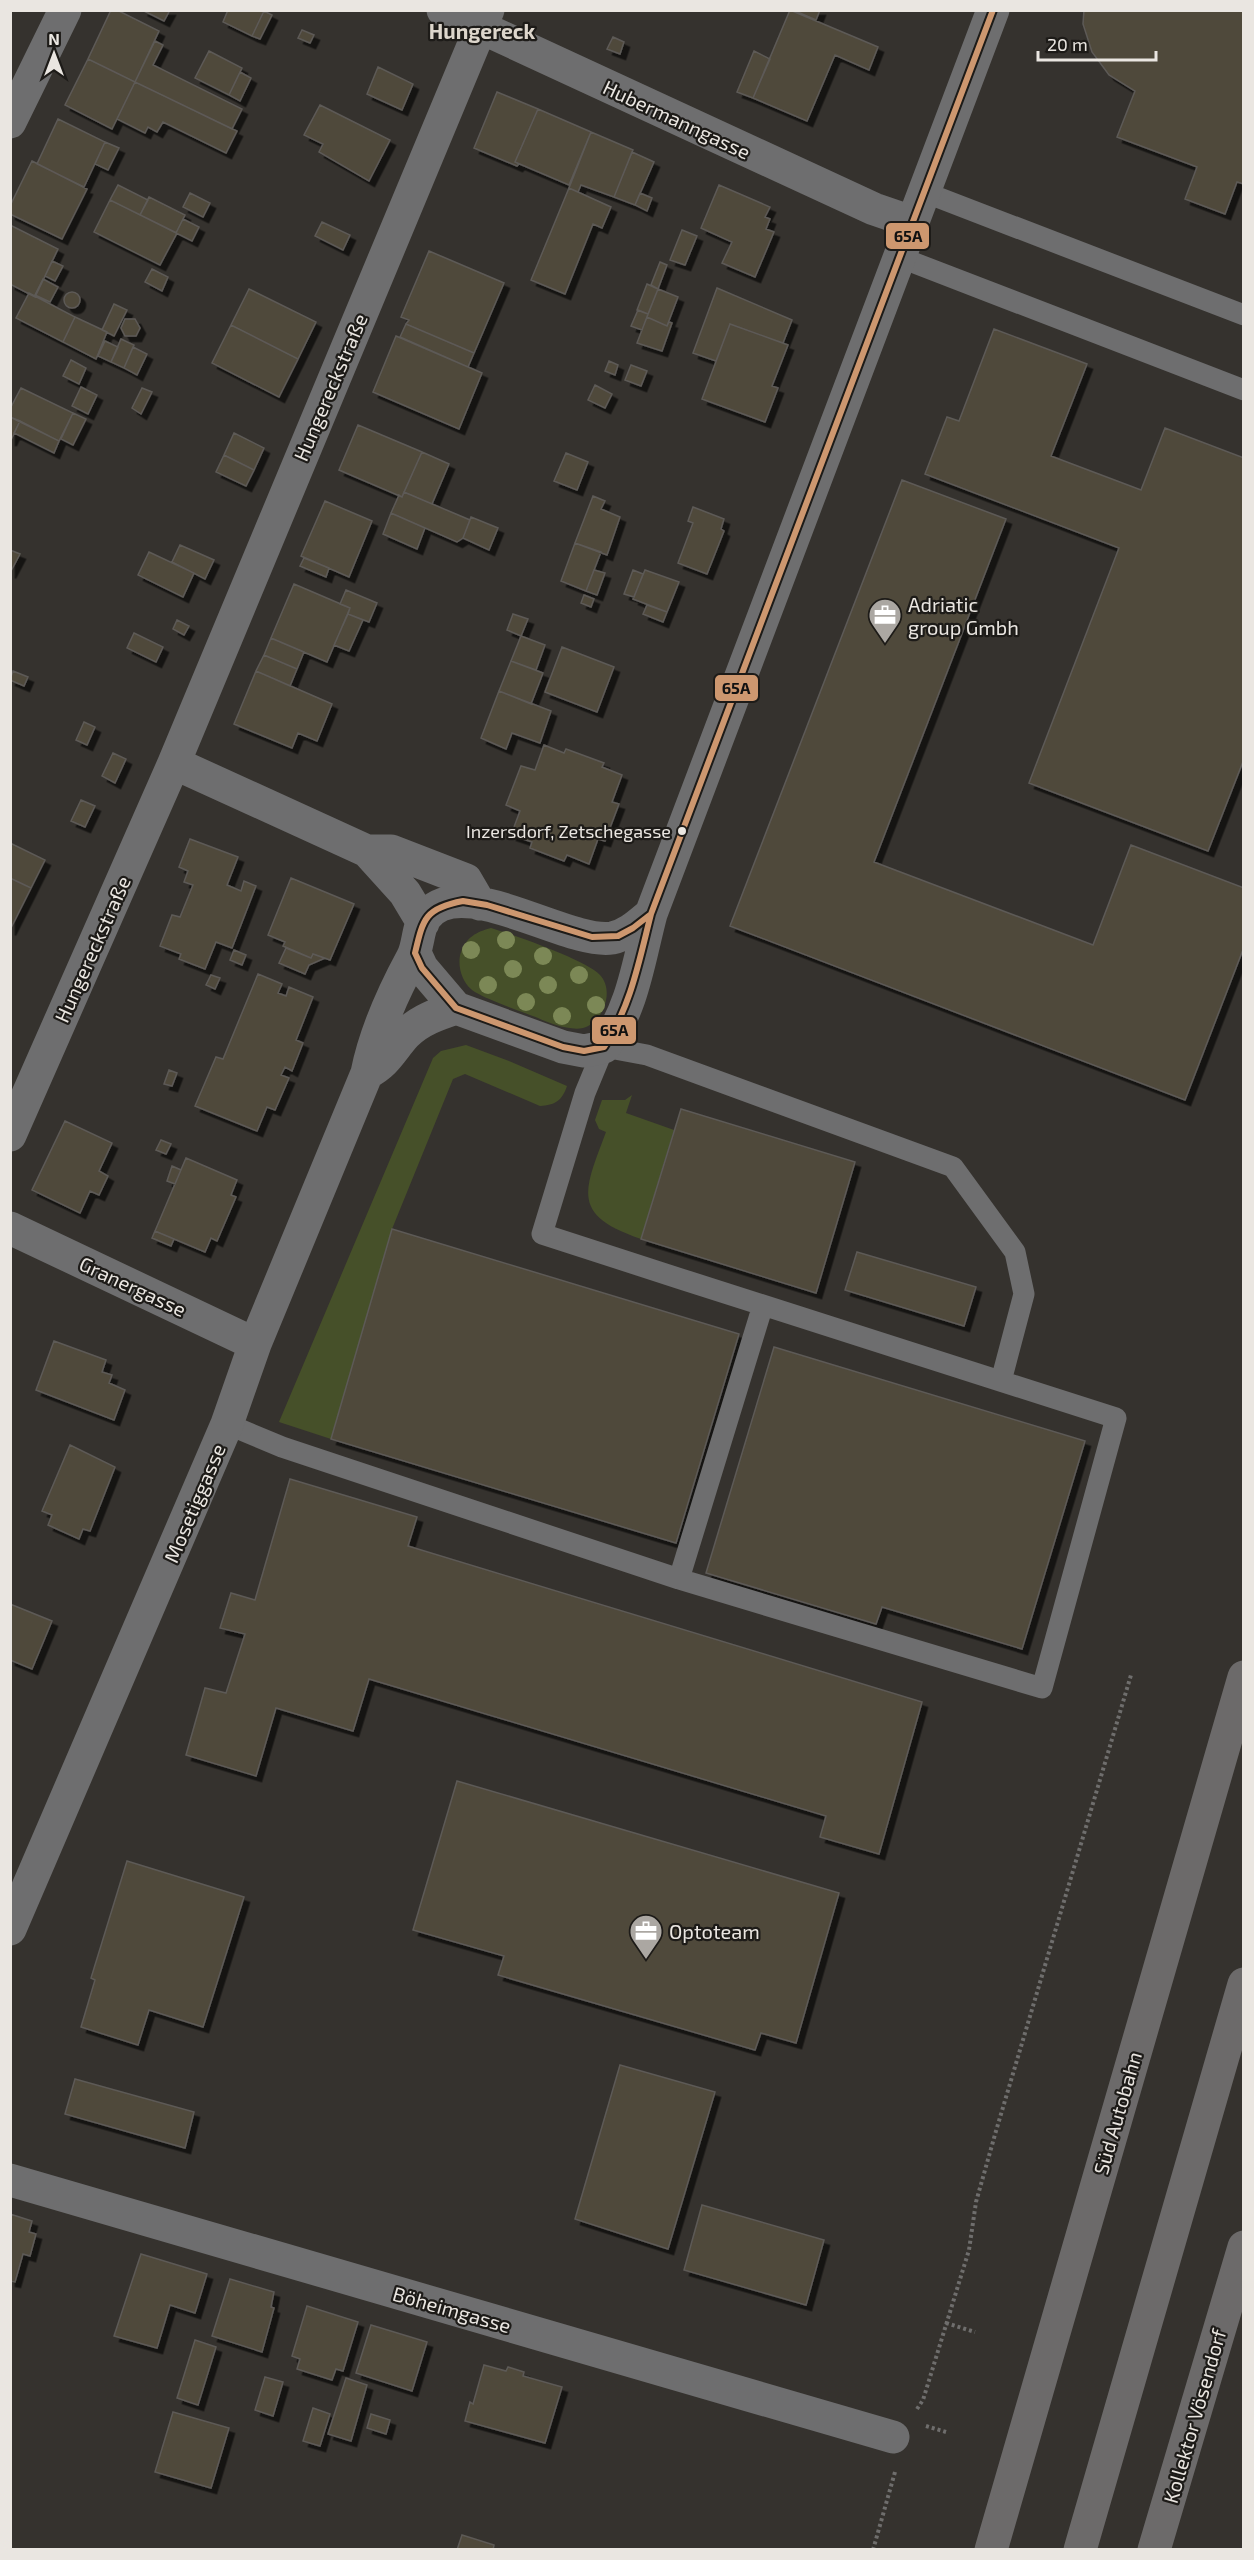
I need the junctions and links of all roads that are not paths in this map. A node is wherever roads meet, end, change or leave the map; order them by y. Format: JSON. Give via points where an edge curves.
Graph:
{"nodes":[{"id":1,"x":65,"y":10,"type":"edge"},
{"id":2,"x":443,"y":10,"type":"edge"},
{"id":3,"x":993,"y":10,"type":"edge"},
{"id":4,"x":484,"y":20,"type":"edge"},
{"id":5,"x":10,"y":122,"type":"edge"},
{"id":6,"x":924,"y":192,"type":"junction"},
{"id":7,"x":912,"y":222,"type":"junction"},
{"id":8,"x":899,"y":257,"type":"junction"},
{"id":9,"x":1244,"y":315,"type":"edge"},
{"id":10,"x":1244,"y":390,"type":"edge"},
{"id":11,"x":174,"y":763,"type":"junction"},
{"id":12,"x":366,"y":851,"type":"junction"},
{"id":13,"x":480,"y":904,"type":"junction"},
{"id":14,"x":651,"y":914,"type":"junction"},
{"id":15,"x":419,"y":938,"type":"junction"},
{"id":16,"x":456,"y":1008,"type":"junction"},
{"id":17,"x":604,"y":1047,"type":"junction"},
{"id":18,"x":367,"y":1072,"type":"junction"},
{"id":19,"x":10,"y":1135,"type":"edge"},
{"id":20,"x":10,"y":1228,"type":"edge"},
{"id":21,"x":763,"y":1305,"type":"junction"},
{"id":22,"x":255,"y":1344,"type":"junction"},
{"id":23,"x":1001,"y":1381,"type":"junction"},
{"id":24,"x":227,"y":1424,"type":"junction"},
{"id":25,"x":679,"y":1579,"type":"junction"},
{"id":26,"x":1244,"y":1677,"type":"edge"},
{"id":27,"x":10,"y":1929,"type":"edge"},
{"id":28,"x":1244,"y":1984,"type":"edge"},
{"id":29,"x":10,"y":2180,"type":"edge"},
{"id":30,"x":1244,"y":2247,"type":"edge"},
{"id":31,"x":892,"y":2438,"type":"road end"},
{"id":32,"x":991,"y":2550,"type":"edge"},
{"id":33,"x":1080,"y":2550,"type":"edge"},
{"id":34,"x":1155,"y":2550,"type":"edge"}],
"edges":[{"from":1,"to":5,"type":"street"},
{"from":2,"to":4,"type":"street","name":"Hubermanngasse"},
{"from":3,"to":6,"type":"street"},
{"from":4,"to":7,"type":"street","name":"Hubermanngasse","via":[[874,209]]},
{"from":4,"to":11,"type":"street","name":"Hungereckstraße"},
{"from":6,"to":7,"type":"street"},
{"from":6,"to":9,"type":"lane"},
{"from":7,"to":8,"type":"street"},
{"from":8,"to":10,"type":"lane"},
{"from":8,"to":14,"type":"street"},
{"from":11,"to":12,"type":"street"},
{"from":11,"to":19,"type":"street","name":"Hungereckstraße"},
{"from":12,"to":13,"type":"street","via":[[391,851],[466,880]]},
{"from":12,"to":15,"type":"street","via":[[405,893]]},
{"from":13,"to":14,"type":"street","via":[[594,937],[624,934]]},
{"from":13,"to":15,"type":"street","via":[[458,901],[432,911]]},
{"from":14,"to":17,"type":"street","via":[[627,1007]]},
{"from":15,"to":16,"type":"street","via":[[422,968]]},
{"from":15,"to":18,"type":"street","name":"Mosetiggasse","via":[[372,1047]]},
{"from":16,"to":17,"type":"street","via":[[562,1047],[584,1051]]},
{"from":16,"to":18,"type":"street","name":"Mosetiggasse","via":[[431,1016],[408,1032],[380,1066]]},
{"from":17,"to":21,"type":"lane","via":[[585,1093],[542,1234]]},
{"from":17,"to":23,"type":"lane","via":[[647,1055],[953,1167],[1015,1252],[1024,1294]]},
{"from":18,"to":22,"type":"street","name":"Mosetiggasse"},
{"from":20,"to":22,"type":"street","name":"Granergasse"},
{"from":21,"to":23,"type":"lane"},
{"from":21,"to":25,"type":"lane"},
{"from":22,"to":24,"type":"street","name":"Mosetiggasse"},
{"from":23,"to":25,"type":"lane","via":[[1116,1418],[1042,1688]]},
{"from":24,"to":25,"type":"lane","via":[[282,1447]]},
{"from":24,"to":27,"type":"street","name":"Mosetiggasse"},
{"from":26,"to":32,"type":"highway","name":"Süd Autobahn"},
{"from":28,"to":33,"type":"highway"},
{"from":29,"to":31,"type":"street","name":"Böheimgasse"},
{"from":30,"to":34,"type":"highway","name":"Kollektor Vösendorf"}]}
